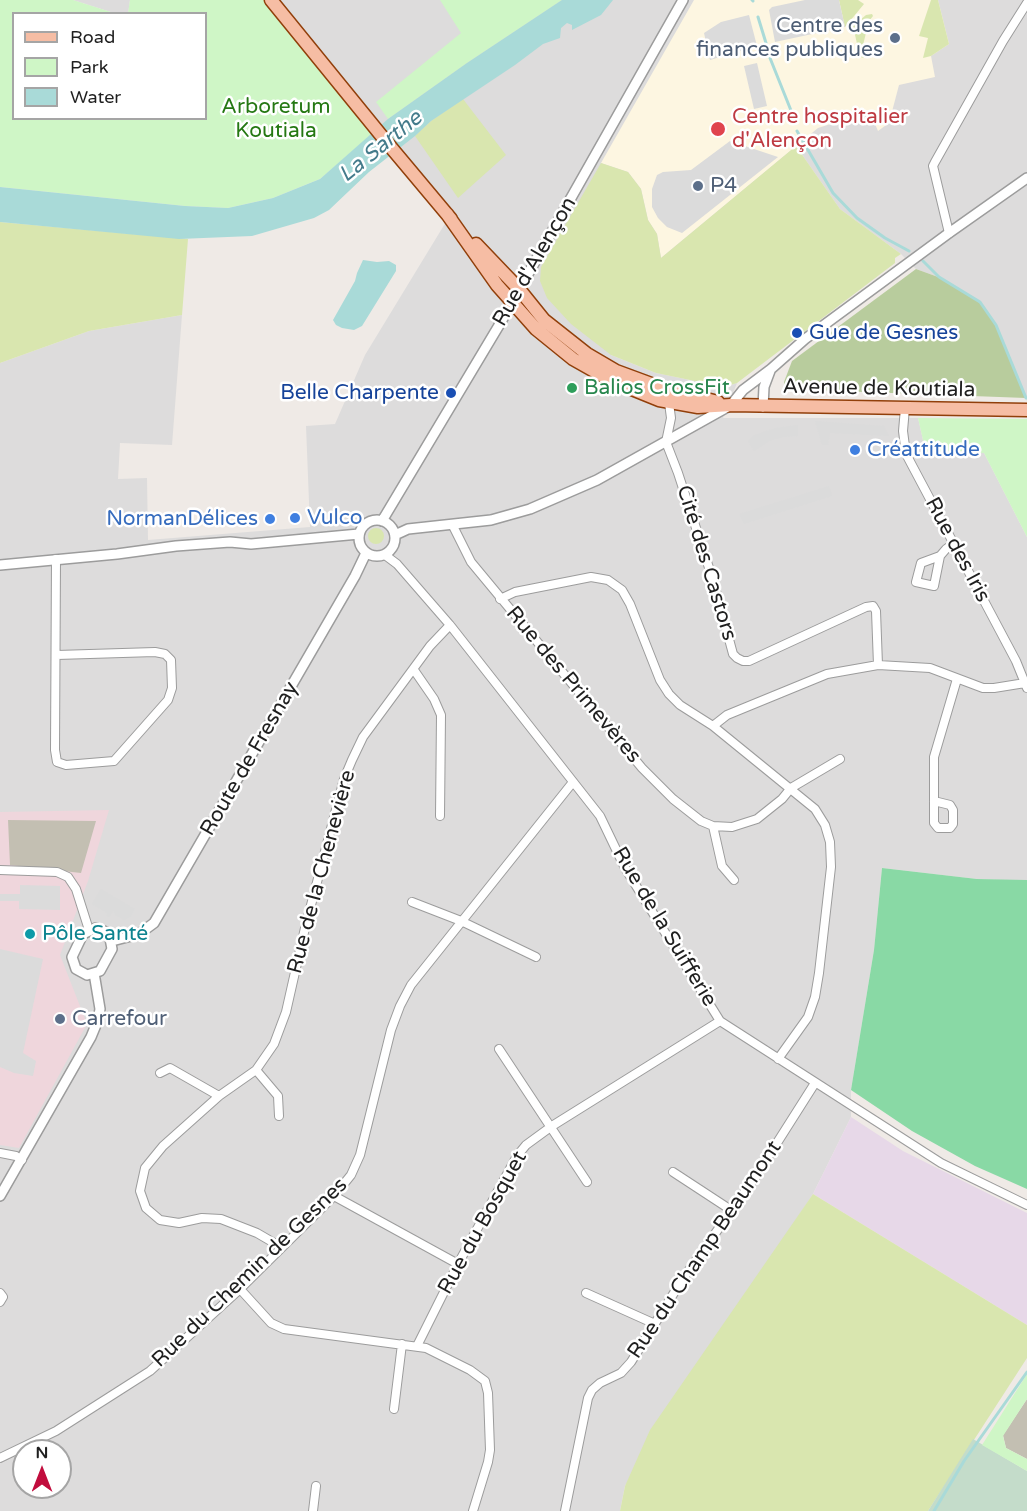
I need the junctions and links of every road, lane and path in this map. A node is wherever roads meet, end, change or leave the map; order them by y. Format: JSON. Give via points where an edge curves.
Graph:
{"nodes":[{"id":1,"x":683,"y":0,"type":"edge"},
{"id":2,"x":274,"y":2,"type":"edge"},
{"id":3,"x":1027,"y":3,"type":"edge"},
{"id":4,"x":1027,"y":178,"type":"edge"},
{"id":5,"x":447,"y":214,"type":"junction"},
{"id":6,"x":949,"y":233,"type":"junction"},
{"id":7,"x":519,"y":290,"type":"junction"},
{"id":8,"x":512,"y":302,"type":"junction"},
{"id":9,"x":771,"y":369,"type":"junction"},
{"id":10,"x":669,"y":403,"type":"junction"},
{"id":11,"x":731,"y":405,"type":"junction"},
{"id":12,"x":763,"y":407,"type":"junction"},
{"id":13,"x":905,"y":408,"type":"junction"},
{"id":14,"x":1027,"y":410,"type":"edge"},
{"id":15,"x":666,"y":442,"type":"junction"},
{"id":16,"x":382,"y":520,"type":"junction"},
{"id":17,"x":453,"y":526,"type":"junction"},
{"id":18,"x":359,"y":534,"type":"junction"},
{"id":19,"x":395,"y":535,"type":"junction"},
{"id":20,"x":953,"y":544,"type":"junction"},
{"id":21,"x":366,"y":553,"type":"junction"},
{"id":22,"x":385,"y":555,"type":"junction"},
{"id":23,"x":940,"y":556,"type":"dead end"},
{"id":24,"x":56,"y":559,"type":"junction"},
{"id":25,"x":0,"y":565,"type":"edge"},
{"id":26,"x":500,"y":598,"type":"junction"},
{"id":27,"x":450,"y":625,"type":"junction"},
{"id":28,"x":57,"y":655,"type":"junction"},
{"id":29,"x":878,"y":665,"type":"junction"},
{"id":30,"x":414,"y":670,"type":"junction"},
{"id":31,"x":957,"y":679,"type":"junction"},
{"id":32,"x":1026,"y":686,"type":"edge"},
{"id":33,"x":713,"y":726,"type":"junction"},
{"id":34,"x":840,"y":759,"type":"dead end"},
{"id":35,"x":573,"y":782,"type":"junction"},
{"id":36,"x":791,"y":789,"type":"junction"},
{"id":37,"x":934,"y":801,"type":"dead end"},
{"id":38,"x":440,"y":816,"type":"dead end"},
{"id":39,"x":713,"y":826,"type":"junction"},
{"id":40,"x":0,"y":870,"type":"edge"},
{"id":41,"x":734,"y":880,"type":"dead end"},
{"id":42,"x":412,"y":902,"type":"dead end"},
{"id":43,"x":461,"y":921,"type":"junction"},
{"id":44,"x":89,"y":930,"type":"junction"},
{"id":45,"x":112,"y":941,"type":"junction"},
{"id":46,"x":536,"y":957,"type":"dead end"},
{"id":47,"x":94,"y":974,"type":"junction"},
{"id":48,"x":720,"y":1021,"type":"junction"},
{"id":49,"x":499,"y":1049,"type":"dead end"},
{"id":50,"x":778,"y":1059,"type":"junction"},
{"id":51,"x":256,"y":1070,"type":"junction"},
{"id":52,"x":160,"y":1073,"type":"dead end"},
{"id":53,"x":815,"y":1083,"type":"junction"},
{"id":54,"x":219,"y":1096,"type":"junction"},
{"id":55,"x":279,"y":1116,"type":"dead end"},
{"id":56,"x":552,"y":1126,"type":"junction"},
{"id":57,"x":0,"y":1153,"type":"edge"},
{"id":58,"x":22,"y":1160,"type":"junction"},
{"id":59,"x":673,"y":1172,"type":"dead end"},
{"id":60,"x":587,"y":1182,"type":"dead end"},
{"id":61,"x":0,"y":1196,"type":"edge"},
{"id":62,"x":334,"y":1196,"type":"junction"},
{"id":63,"x":1027,"y":1204,"type":"edge"},
{"id":64,"x":731,"y":1210,"type":"junction"},
{"id":65,"x":280,"y":1247,"type":"junction"},
{"id":66,"x":458,"y":1264,"type":"junction"},
{"id":67,"x":240,"y":1289,"type":"junction"},
{"id":68,"x":0,"y":1293,"type":"edge"},
{"id":69,"x":586,"y":1293,"type":"dead end"},
{"id":70,"x":0,"y":1302,"type":"edge"},
{"id":71,"x":655,"y":1324,"type":"junction"},
{"id":72,"x":402,"y":1344,"type":"junction"},
{"id":73,"x":417,"y":1346,"type":"junction"},
{"id":74,"x":394,"y":1409,"type":"dead end"},
{"id":75,"x":0,"y":1458,"type":"edge"},
{"id":76,"x":316,"y":1486,"type":"dead end"},
{"id":77,"x":312,"y":1511,"type":"edge"},
{"id":78,"x":473,"y":1511,"type":"edge"},
{"id":79,"x":565,"y":1511,"type":"edge"}],
"edges":[{"from":1,"to":7,"type":"street","name":"Rue d'Alençon"},
{"from":2,"to":5,"type":"main road","name":"Avenue de Koutiala"},
{"from":3,"to":6,"type":"street","via":[[933,166]]},
{"from":4,"to":6,"type":"street"},
{"from":5,"to":7,"type":"main road","name":"Avenue de Koutiala"},
{"from":5,"to":8,"type":"main road","name":"Avenue de Koutiala"},
{"from":6,"to":9,"type":"street"},
{"from":7,"to":8,"type":"street","name":"Rue d'Alençon"},
{"from":7,"to":11,"type":"main road","name":"Avenue de Koutiala","via":[[562,336],[616,371],[662,388]]},
{"from":8,"to":10,"type":"main road","name":"Avenue de Koutiala","via":[[536,329],[573,359],[612,381]]},
{"from":8,"to":16,"type":"street","name":"Rue d'Alençon"},
{"from":9,"to":11,"type":"street","via":[[743,390]]},
{"from":9,"to":12,"type":"street","via":[[764,387]]},
{"from":10,"to":11,"type":"main road","name":"Avenue de Koutiala","via":[[698,407]]},
{"from":10,"to":15,"type":"street","via":[[671,418]]},
{"from":11,"to":12,"type":"main road","name":"Avenue de Koutiala"},
{"from":11,"to":15,"type":"street"},
{"from":12,"to":13,"type":"main road","name":"Avenue de Koutiala"},
{"from":13,"to":14,"type":"main road","name":"Avenue de Koutiala"},
{"from":13,"to":20,"type":"street","name":"Rue des Iris","via":[[906,454]]},
{"from":15,"to":17,"type":"street","via":[[597,480],[530,509]]},
{"from":15,"to":29,"type":"street","name":"Cité des Castors","via":[[713,580],[733,654],[749,661],[873,606]]},
{"from":16,"to":18,"type":"street","via":[[365,524]]},
{"from":16,"to":19,"type":"street"},
{"from":17,"to":19,"type":"street","via":[[408,529]]},
{"from":17,"to":26,"type":"street","name":"Rue des Primevères","via":[[471,562]]},
{"from":18,"to":21,"type":"street"},
{"from":18,"to":24,"type":"street","via":[[251,544],[187,545]]},
{"from":19,"to":22,"type":"street","via":[[393,546]]},
{"from":20,"to":23,"type":"street"},
{"from":20,"to":32,"type":"street","name":"Rue des Iris"},
{"from":21,"to":22,"type":"street"},
{"from":21,"to":45,"type":"street","name":"Route de Fresnay","via":[[154,923],[139,934]]},
{"from":22,"to":27,"type":"street","name":"Rue de la Suifferie"},
{"from":24,"to":25,"type":"street"},
{"from":24,"to":28,"type":"street"},
{"from":26,"to":33,"type":"street","via":[[591,577],[608,580],[622,590],[630,604],[669,694]]},
{"from":26,"to":39,"type":"street","name":"Rue des Primevères","via":[[642,768],[673,799]]},
{"from":27,"to":30,"type":"street","name":"Rue de la Chenevière"},
{"from":27,"to":35,"type":"street","name":"Rue de la Suifferie"},
{"from":28,"to":28,"type":"street","via":[[57,762],[66,765],[114,761],[168,700],[172,688],[171,660],[155,652]]},
{"from":29,"to":31,"type":"street","via":[[930,668]]},
{"from":29,"to":33,"type":"street","via":[[827,674],[727,715]]},
{"from":30,"to":38,"type":"street","via":[[441,715]]},
{"from":30,"to":51,"type":"street","name":"Rue de la Chenevière","via":[[363,737],[352,760],[286,1012],[274,1044]]},
{"from":31,"to":32,"type":"street","via":[[983,687]]},
{"from":31,"to":37,"type":"street","via":[[934,757]]},
{"from":33,"to":36,"type":"street"},
{"from":34,"to":36,"type":"street"},
{"from":35,"to":43,"type":"street","name":"Rue du Chemin de Gesnes"},
{"from":35,"to":48,"type":"street","name":"Rue de la Suifferie","via":[[600,816],[626,868]]},
{"from":36,"to":39,"type":"street","via":[[757,819]]},
{"from":36,"to":50,"type":"street","via":[[815,809],[825,825],[831,867],[815,997],[807,1017]]},
{"from":39,"to":41,"type":"street","via":[[722,866]]},
{"from":40,"to":44,"type":"street","via":[[57,872],[68,877]]},
{"from":42,"to":43,"type":"street"},
{"from":43,"to":46,"type":"street"},
{"from":43,"to":62,"type":"street","name":"Rue du Chemin de Gesnes","via":[[421,970],[399,1006],[360,1155],[351,1175]]},
{"from":44,"to":45,"type":"street","via":[[103,929]]},
{"from":44,"to":47,"type":"street","via":[[72,957],[76,969]]},
{"from":45,"to":47,"type":"street","via":[[108,959],[100,972]]},
{"from":47,"to":58,"type":"street","via":[[99,1020]]},
{"from":48,"to":50,"type":"street","name":"Rue de la Suifferie"},
{"from":48,"to":56,"type":"street","name":"Rue du Bosquet"},
{"from":49,"to":56,"type":"street"},
{"from":50,"to":53,"type":"street","name":"Rue de la Suifferie"},
{"from":51,"to":54,"type":"street","name":"Rue de la Chenevière"},
{"from":51,"to":55,"type":"street","via":[[278,1096]]},
{"from":52,"to":54,"type":"street","via":[[170,1068]]},
{"from":53,"to":63,"type":"street","name":"Rue de la Suifferie","via":[[940,1163]]},
{"from":53,"to":64,"type":"street","name":"Rue du Champ Beaumont"},
{"from":54,"to":65,"type":"street","name":"Rue de la Chenevière","via":[[163,1146],[145,1168],[140,1191],[146,1208],[160,1220],[179,1223],[221,1219]]},
{"from":56,"to":60,"type":"street"},
{"from":56,"to":66,"type":"street","name":"Rue du Bosquet","via":[[517,1156]]},
{"from":57,"to":58,"type":"street"},
{"from":58,"to":61,"type":"street"},
{"from":59,"to":64,"type":"street"},
{"from":62,"to":65,"type":"street","name":"Rue du Chemin de Gesnes"},
{"from":62,"to":66,"type":"street"},
{"from":64,"to":71,"type":"street","name":"Rue du Champ Beaumont"},
{"from":65,"to":67,"type":"street","name":"Rue du Chemin de Gesnes"},
{"from":66,"to":73,"type":"street","name":"Rue du Bosquet"},
{"from":67,"to":72,"type":"street","via":[[271,1323],[284,1329]]},
{"from":67,"to":75,"type":"street","name":"Rue du Chemin de Gesnes","via":[[150,1371],[56,1431]]},
{"from":68,"to":70,"type":"street"},
{"from":69,"to":71,"type":"street"},
{"from":71,"to":79,"type":"street","name":"Rue du Champ Beaumont","via":[[621,1373],[600,1383],[588,1398]]},
{"from":72,"to":73,"type":"street"},
{"from":72,"to":74,"type":"street"},
{"from":73,"to":78,"type":"street","via":[[485,1381],[489,1462]]},
{"from":76,"to":77,"type":"street"}]}
